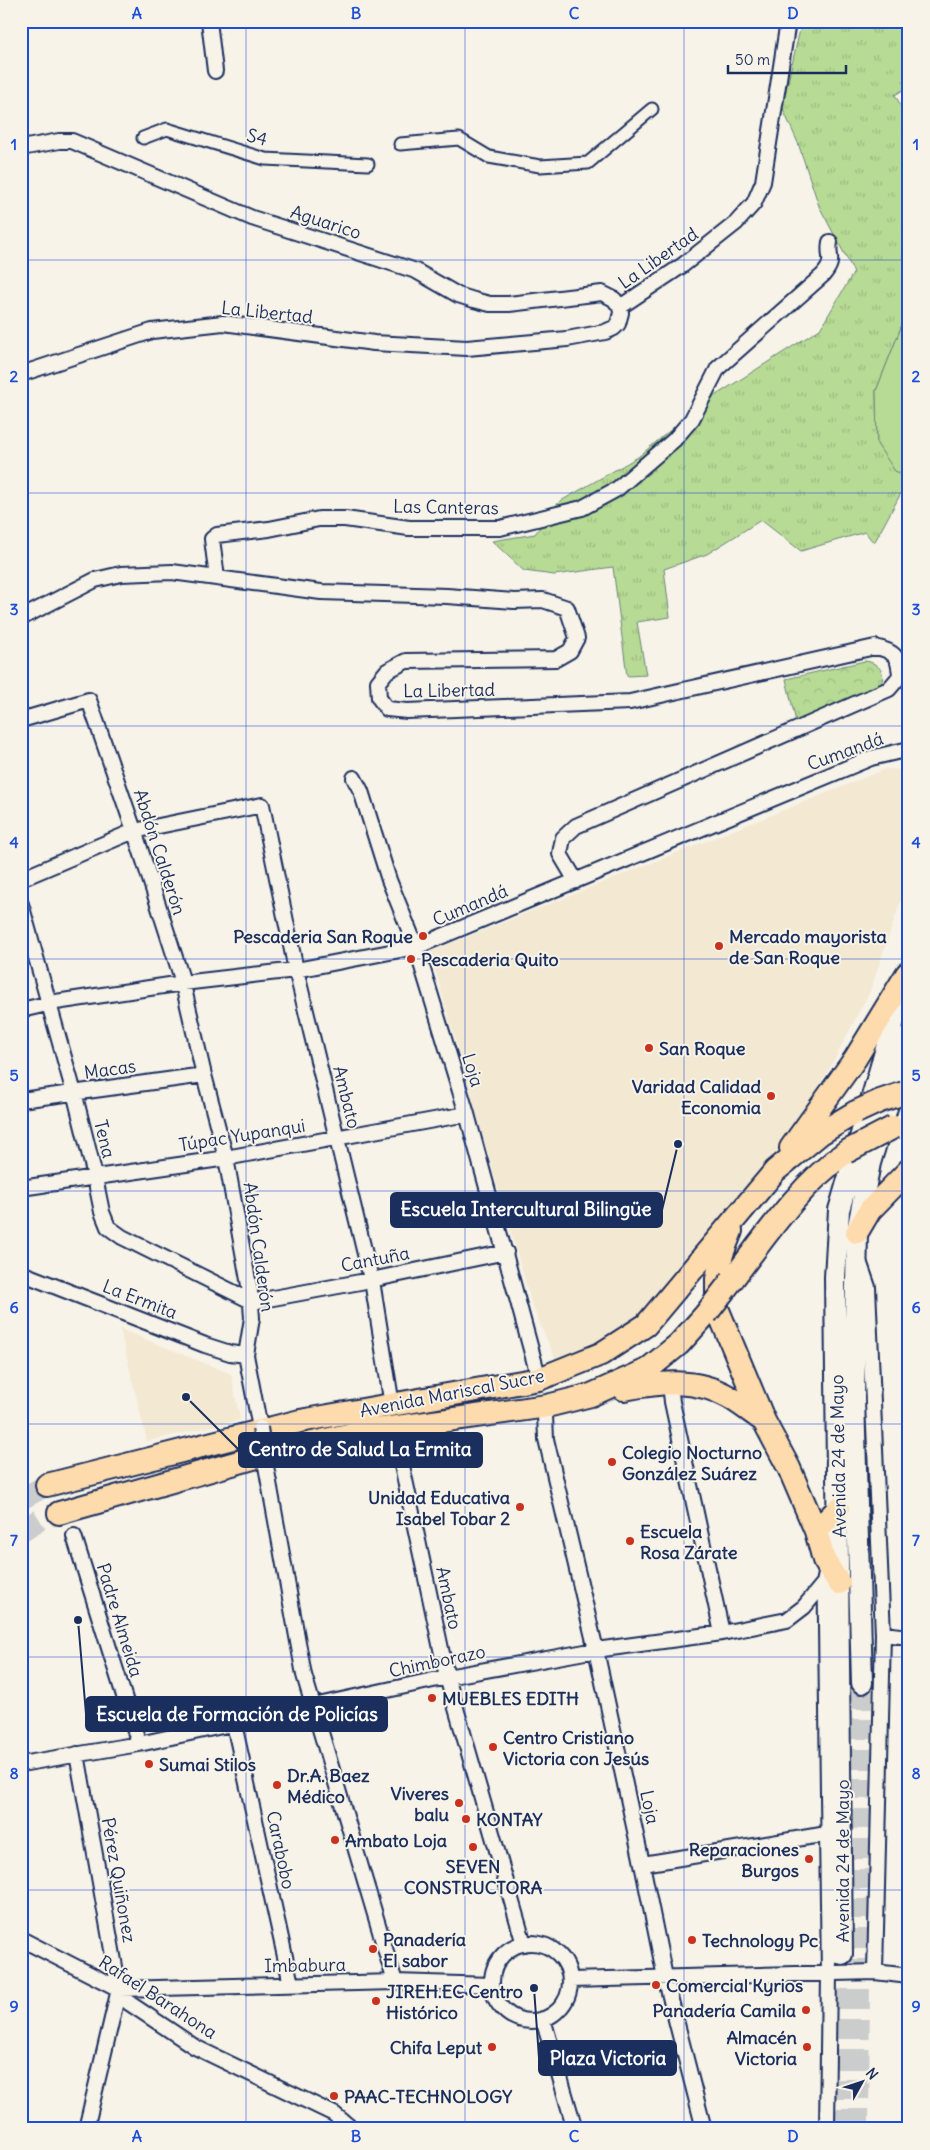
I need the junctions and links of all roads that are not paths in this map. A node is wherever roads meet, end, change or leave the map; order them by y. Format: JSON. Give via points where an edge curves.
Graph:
{"nodes":[{"id":1,"x":209,"y":21,"type":"edge"},
{"id":2,"x":788,"y":21,"type":"edge"},
{"id":3,"x":215,"y":71,"type":"dead end"},
{"id":4,"x":652,"y":109,"type":"dead end"},
{"id":5,"x":143,"y":138,"type":"dead end"},
{"id":6,"x":400,"y":144,"type":"dead end"},
{"id":7,"x":21,"y":148,"type":"edge"},
{"id":8,"x":368,"y":164,"type":"dead end"},
{"id":9,"x":830,"y":242,"type":"dead end"},
{"id":10,"x":620,"y":307,"type":"junction"},
{"id":11,"x":21,"y":374,"type":"edge"},
{"id":12,"x":217,"y":578,"type":"junction"},
{"id":13,"x":21,"y":618,"type":"edge"},
{"id":14,"x":21,"y":720,"type":"edge"},
{"id":15,"x":909,"y":749,"type":"edge"},
{"id":16,"x":354,"y":778,"type":"dead end"},
{"id":17,"x":134,"y":831,"type":"junction"},
{"id":18,"x":21,"y":879,"type":"edge"},
{"id":19,"x":576,"y":881,"type":"junction"},
{"id":20,"x":21,"y":904,"type":"edge"},
{"id":21,"x":416,"y":948,"type":"junction"},
{"id":22,"x":296,"y":970,"type":"junction"},
{"id":23,"x":908,"y":972,"type":"edge"},
{"id":24,"x":183,"y":983,"type":"junction"},
{"id":25,"x":49,"y":1004,"type":"junction"},
{"id":26,"x":21,"y":1010,"type":"edge"},
{"id":27,"x":909,"y":1036,"type":"edge"},
{"id":28,"x":204,"y":1074,"type":"junction"},
{"id":29,"x":74,"y":1093,"type":"junction"},
{"id":30,"x":906,"y":1093,"type":"edge"},
{"id":31,"x":21,"y":1100,"type":"edge"},
{"id":32,"x":467,"y":1114,"type":"junction"},
{"id":33,"x":901,"y":1126,"type":"edge"},
{"id":34,"x":338,"y":1139,"type":"junction"},
{"id":35,"x":226,"y":1158,"type":"junction"},
{"id":36,"x":909,"y":1170,"type":"edge"},
{"id":37,"x":775,"y":1171,"type":"junction"},
{"id":38,"x":95,"y":1176,"type":"junction"},
{"id":39,"x":21,"y":1188,"type":"edge"},
{"id":40,"x":738,"y":1215,"type":"junction"},
{"id":41,"x":856,"y":1243,"type":"junction"},
{"id":42,"x":506,"y":1252,"type":"junction"},
{"id":43,"x":21,"y":1273,"type":"edge"},
{"id":44,"x":371,"y":1280,"type":"junction"},
{"id":45,"x":251,"y":1300,"type":"junction"},
{"id":46,"x":246,"y":1355,"type":"junction"},
{"id":47,"x":539,"y":1378,"type":"junction"},
{"id":48,"x":670,"y":1383,"type":"junction"},
{"id":49,"x":591,"y":1395,"type":"junction"},
{"id":50,"x":391,"y":1399,"type":"dead end"},
{"id":51,"x":548,"y":1406,"type":"junction"},
{"id":52,"x":764,"y":1421,"type":"junction"},
{"id":53,"x":402,"y":1461,"type":"dead end"},
{"id":54,"x":47,"y":1485,"type":"tunnel mouth"},
{"id":55,"x":838,"y":1509,"type":"junction"},
{"id":56,"x":59,"y":1513,"type":"tunnel mouth"},
{"id":57,"x":816,"y":1531,"type":"junction"},
{"id":58,"x":74,"y":1536,"type":"dead end"},
{"id":59,"x":832,"y":1583,"type":"junction"},
{"id":60,"x":722,"y":1633,"type":"junction"},
{"id":61,"x":883,"y":1634,"type":"junction"},
{"id":62,"x":909,"y":1637,"type":"edge"},
{"id":63,"x":596,"y":1650,"type":"junction"},
{"id":64,"x":447,"y":1677,"type":"junction"},
{"id":65,"x":862,"y":1683,"type":"tunnel mouth"},
{"id":66,"x":313,"y":1707,"type":"junction"},
{"id":67,"x":234,"y":1724,"type":"junction"},
{"id":68,"x":139,"y":1744,"type":"junction"},
{"id":69,"x":77,"y":1754,"type":"junction"},
{"id":70,"x":21,"y":1764,"type":"edge"},
{"id":71,"x":827,"y":1834,"type":"junction"},
{"id":72,"x":643,"y":1864,"type":"junction"},
{"id":73,"x":21,"y":1939,"type":"edge"},
{"id":74,"x":524,"y":1944,"type":"junction"},
{"id":75,"x":842,"y":1954,"type":"tunnel mouth"},
{"id":76,"x":875,"y":1972,"type":"junction"},
{"id":77,"x":909,"y":1976,"type":"edge"},
{"id":78,"x":665,"y":1977,"type":"junction"},
{"id":79,"x":825,"y":1977,"type":"junction"},
{"id":80,"x":570,"y":1980,"type":"junction"},
{"id":81,"x":394,"y":1982,"type":"junction"},
{"id":82,"x":291,"y":1984,"type":"junction"},
{"id":83,"x":492,"y":1985,"type":"junction"},
{"id":84,"x":119,"y":1989,"type":"junction"},
{"id":85,"x":543,"y":2019,"type":"junction"},
{"id":86,"x":86,"y":2129,"type":"edge"},
{"id":87,"x":352,"y":2129,"type":"edge"},
{"id":88,"x":575,"y":2129,"type":"edge"},
{"id":89,"x":704,"y":2129,"type":"edge"},
{"id":90,"x":826,"y":2129,"type":"edge"}],
"edges":[{"from":1,"to":3,"type":"street"},
{"from":2,"to":10,"type":"street","name":"La Libertad","via":[[763,182],[754,203],[713,242]]},
{"from":4,"to":6,"type":"street","via":[[588,163],[540,166],[489,157],[459,139]]},
{"from":5,"to":8,"type":"street","name":"S4","via":[[168,129],[265,159]]},
{"from":7,"to":10,"type":"street","name":"Aguarico","via":[[72,141],[252,218],[416,271],[458,295],[474,300],[509,304],[602,293],[614,299]]},
{"from":9,"to":12,"type":"street","name":"Las Canteras","via":[[828,249],[832,261],[823,276],[718,368],[692,419],[674,440],[617,489],[582,508],[500,528],[409,528],[345,519],[320,519],[269,530],[217,535],[212,539]]},
{"from":10,"to":11,"type":"street","name":"La Libertad","via":[[618,324],[605,332],[567,340],[467,348],[374,344],[223,323],[152,332]]},
{"from":12,"to":13,"type":"street","name":"La Libertad","via":[[172,572],[121,574],[95,580]]},
{"from":12,"to":19,"type":"street","name":"La Libertad","via":[[322,592],[544,600],[567,608],[577,638],[570,650],[556,659],[406,660],[387,671],[378,682],[379,698],[387,709],[407,712],[630,702],[875,647],[888,650],[899,662],[900,676],[889,689],[576,826],[563,838],[560,854]]},
{"from":14,"to":17,"type":"street","name":"Abdón Calderón","via":[[89,700]]},
{"from":15,"to":19,"type":"street","name":"Cumandá","via":[[871,758]]},
{"from":16,"to":21,"type":"street","name":"Loja"},
{"from":17,"to":18,"type":"street"},
{"from":17,"to":22,"type":"street","name":"Ambato","via":[[262,805]]},
{"from":17,"to":24,"type":"street","name":"Abdón Calderón"},
{"from":19,"to":21,"type":"street","name":"Cumandá"},
{"from":20,"to":25,"type":"street","name":"Tena"},
{"from":21,"to":22,"type":"street","name":"Cumandá"},
{"from":21,"to":32,"type":"street","name":"Loja"},
{"from":22,"to":24,"type":"street","name":"Cumandá"},
{"from":22,"to":34,"type":"street","name":"Ambato"},
{"from":23,"to":37,"type":"main road","via":[[855,1058]]},
{"from":23,"to":55,"type":"main road","name":"Avenida 24 de Mayo","via":[[839,1210],[835,1277]]},
{"from":24,"to":25,"type":"street","name":"Cumandá"},
{"from":24,"to":28,"type":"street","name":"Abdón Calderón"},
{"from":25,"to":26,"type":"street","name":"Cumandá"},
{"from":25,"to":29,"type":"street","name":"Tena"},
{"from":27,"to":41,"type":"main road","name":"Avenida 24 de Mayo","via":[[870,1163]]},
{"from":28,"to":29,"type":"street","name":"Macas"},
{"from":28,"to":35,"type":"street","name":"Abdón Calderón"},
{"from":29,"to":31,"type":"street","name":"Macas"},
{"from":29,"to":38,"type":"street","name":"Tena"},
{"from":30,"to":37,"type":"main road","name":"Avenida Mariscal Sucre","bridge":true,"via":[[856,1112],[822,1133]]},
{"from":32,"to":34,"type":"street","name":"Túpac Yupanqui"},
{"from":32,"to":42,"type":"street","name":"Loja"},
{"from":33,"to":49,"type":"main road","name":"Avenida Mariscal Sucre","bridge":true,"via":[[846,1152],[798,1194],[706,1314],[679,1344],[647,1370]]},
{"from":34,"to":35,"type":"street","name":"Túpac Yupanqui"},
{"from":34,"to":44,"type":"street","name":"Ambato"},
{"from":35,"to":38,"type":"street","name":"Túpac Yupanqui"},
{"from":35,"to":45,"type":"street","name":"Abdón Calderón"},
{"from":36,"to":41,"type":"main road","name":"Avenida 24 de Mayo","via":[[870,1210]]},
{"from":37,"to":40,"type":"main road","name":"Avenida Mariscal Sucre"},
{"from":38,"to":39,"type":"street","name":"Túpac Yupanqui"},
{"from":38,"to":45,"type":"street","name":"Tena","via":[[108,1227],[122,1237]]},
{"from":40,"to":47,"type":"main road","name":"Avenida Mariscal Sucre","via":[[646,1325],[601,1354]]},
{"from":40,"to":52,"type":"main road","via":[[722,1254],[717,1279],[717,1308]]},
{"from":41,"to":61,"type":"street","name":"Avenida 24 de Mayo","via":[[868,1287]]},
{"from":41,"to":65,"type":"main road","name":"Avenida 24 de Mayo","via":[[854,1397]]},
{"from":42,"to":44,"type":"street","name":"Cantuña"},
{"from":42,"to":47,"type":"street","name":"Loja"},
{"from":43,"to":46,"type":"street","name":"La Ermita","via":[[205,1345]]},
{"from":44,"to":45,"type":"street","name":"Cantuña"},
{"from":44,"to":50,"type":"street","name":"Ambato"},
{"from":45,"to":46,"type":"street","name":"Abdón Calderón","via":[[252,1318]]},
{"from":46,"to":66,"type":"street","name":"Abdón Calderón","bridge":true,"via":[[304,1675]]},
{"from":47,"to":54,"type":"main road","name":"Avenida Mariscal Sucre","via":[[300,1421]]},
{"from":48,"to":49,"type":"main road"},
{"from":48,"to":52,"type":"main road","via":[[697,1386],[729,1397]]},
{"from":48,"to":60,"type":"street"},
{"from":49,"to":51,"type":"main road","name":"Avenida Mariscal Sucre"},
{"from":51,"to":56,"type":"main road","name":"Avenida Mariscal Sucre","via":[[362,1432],[285,1449]]},
{"from":51,"to":63,"type":"street","name":"Loja","via":[[546,1439]]},
{"from":52,"to":57,"type":"main road","via":[[789,1468]]},
{"from":53,"to":64,"type":"street","name":"Ambato"},
{"from":55,"to":57,"type":"main road"},
{"from":55,"to":59,"type":"main road","name":"Avenida 24 de Mayo"},
{"from":57,"to":59,"type":"main road"},
{"from":58,"to":68,"type":"street","name":"Padre Almeida"},
{"from":59,"to":60,"type":"street","name":"Chimborazo","via":[[786,1620]]},
{"from":59,"to":71,"type":"street","name":"Avenida 24 de Mayo"},
{"from":59,"to":75,"type":"main road","name":"Avenida 24 de Mayo"},
{"from":60,"to":63,"type":"street","name":"Chimborazo"},
{"from":61,"to":62,"type":"street"},
{"from":61,"to":76,"type":"street","name":"Avenida 24 de Mayo"},
{"from":63,"to":64,"type":"street","name":"Chimborazo"},
{"from":63,"to":72,"type":"street","name":"Loja"},
{"from":64,"to":66,"type":"street","name":"Chimborazo"},
{"from":64,"to":74,"type":"street","name":"Ambato"},
{"from":66,"to":67,"type":"street","name":"Chimborazo"},
{"from":66,"to":81,"type":"street","name":"Abdón Calderón"},
{"from":67,"to":68,"type":"street","name":"Chimborazo"},
{"from":67,"to":82,"type":"street","name":"Carabobo"},
{"from":68,"to":69,"type":"street","name":"Chimborazo"},
{"from":69,"to":70,"type":"street","name":"Chimborazo"},
{"from":69,"to":84,"type":"street","name":"Pérez Quiñonez"},
{"from":71,"to":72,"type":"street"},
{"from":71,"to":79,"type":"street","name":"Avenida 24 de Mayo"},
{"from":72,"to":78,"type":"street","name":"Loja"},
{"from":73,"to":84,"type":"street","name":"Rafael Barahona"},
{"from":74,"to":80,"type":"street","via":[[549,1948],[560,1956]]},
{"from":74,"to":83,"type":"street","via":[[504,1954],[495,1968]]},
{"from":76,"to":77,"type":"street"},
{"from":76,"to":79,"type":"street"},
{"from":78,"to":79,"type":"street"},
{"from":78,"to":80,"type":"street"},
{"from":78,"to":89,"type":"street","name":"Loja"},
{"from":79,"to":90,"type":"street","name":"Avenida 24 de Mayo"},
{"from":80,"to":85,"type":"street","via":[[569,1993],[563,2004]]},
{"from":81,"to":82,"type":"street","name":"Imbabura"},
{"from":81,"to":83,"type":"street","name":"Imbabura"},
{"from":82,"to":84,"type":"street","name":"Imbabura"},
{"from":83,"to":85,"type":"street","via":[[501,2006],[510,2014],[532,2021]]},
{"from":84,"to":86,"type":"street","name":"Pérez Quiñonez"},
{"from":84,"to":87,"type":"street","name":"Rafael Barahona","via":[[129,2003],[195,2047],[334,2114]]},
{"from":85,"to":88,"type":"street"}]}
